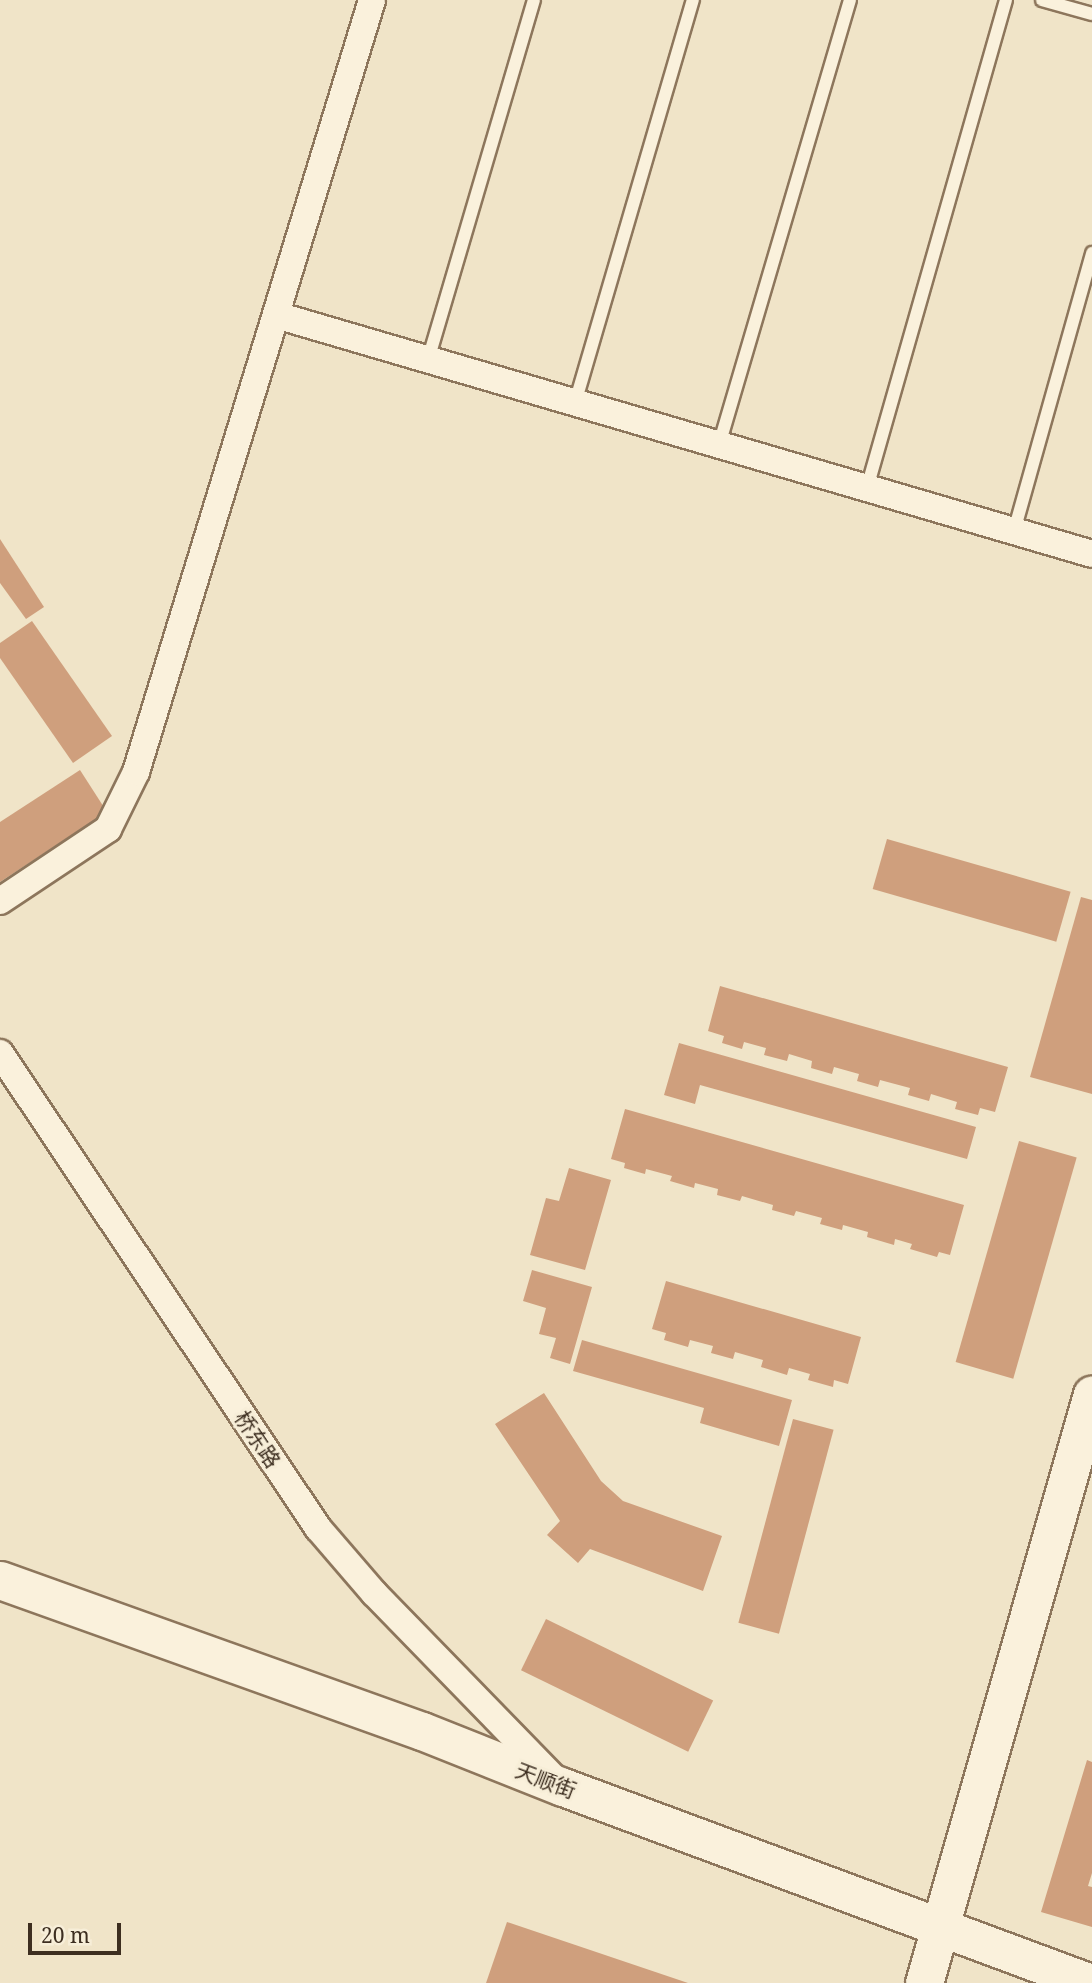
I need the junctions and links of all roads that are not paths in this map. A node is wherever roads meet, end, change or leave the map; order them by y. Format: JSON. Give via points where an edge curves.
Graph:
{"nodes":[{"id":1,"x":372,"y":0,"type":"edge"},
{"id":2,"x":534,"y":0,"type":"edge"},
{"id":3,"x":693,"y":0,"type":"edge"},
{"id":4,"x":850,"y":0,"type":"edge"},
{"id":5,"x":1006,"y":0,"type":"edge"},
{"id":6,"x":1042,"y":0,"type":"edge"},
{"id":7,"x":1092,"y":14,"type":"edge"},
{"id":8,"x":1092,"y":253,"type":"edge"},
{"id":9,"x":276,"y":316,"type":"junction"},
{"id":10,"x":428,"y":360,"type":"junction"},
{"id":11,"x":575,"y":403,"type":"junction"},
{"id":12,"x":719,"y":445,"type":"junction"},
{"id":13,"x":867,"y":488,"type":"junction"},
{"id":14,"x":1014,"y":531,"type":"junction"},
{"id":15,"x":1092,"y":554,"type":"edge"},
{"id":16,"x":0,"y":901,"type":"edge"},
{"id":17,"x":0,"y":1053,"type":"edge"},
{"id":18,"x":1092,"y":1394,"type":"edge"},
{"id":19,"x":1092,"y":1487,"type":"edge"},
{"id":20,"x":0,"y":1580,"type":"edge"},
{"id":21,"x":563,"y":1787,"type":"junction"},
{"id":22,"x":952,"y":1931,"type":"junction"},
{"id":23,"x":924,"y":1983,"type":"edge"},
{"id":24,"x":951,"y":1983,"type":"edge"},
{"id":25,"x":1091,"y":1983,"type":"edge"}],
"edges":[{"from":1,"to":9,"type":"street"},
{"from":2,"to":10,"type":"lane"},
{"from":3,"to":11,"type":"lane"},
{"from":4,"to":12,"type":"lane"},
{"from":5,"to":13,"type":"lane"},
{"from":6,"to":7,"type":"lane"},
{"from":8,"to":14,"type":"lane"},
{"from":9,"to":10,"type":"street"},
{"from":9,"to":16,"type":"street","via":[[123,804],[108,829]]},
{"from":10,"to":11,"type":"street"},
{"from":11,"to":12,"type":"street"},
{"from":12,"to":13,"type":"street"},
{"from":13,"to":14,"type":"street"},
{"from":14,"to":15,"type":"street"},
{"from":17,"to":21,"type":"street","name":"桥东路","via":[[317,1528]]},
{"from":18,"to":22,"type":"main road"},
{"from":19,"to":22,"type":"main road"},
{"from":20,"to":21,"type":"main road","name":"天顺街","via":[[422,1731]]},
{"from":21,"to":22,"type":"main road","name":"天顺街"},
{"from":22,"to":23,"type":"main road"},
{"from":22,"to":24,"type":"main road"},
{"from":22,"to":25,"type":"main road","name":"天顺街"}]}
